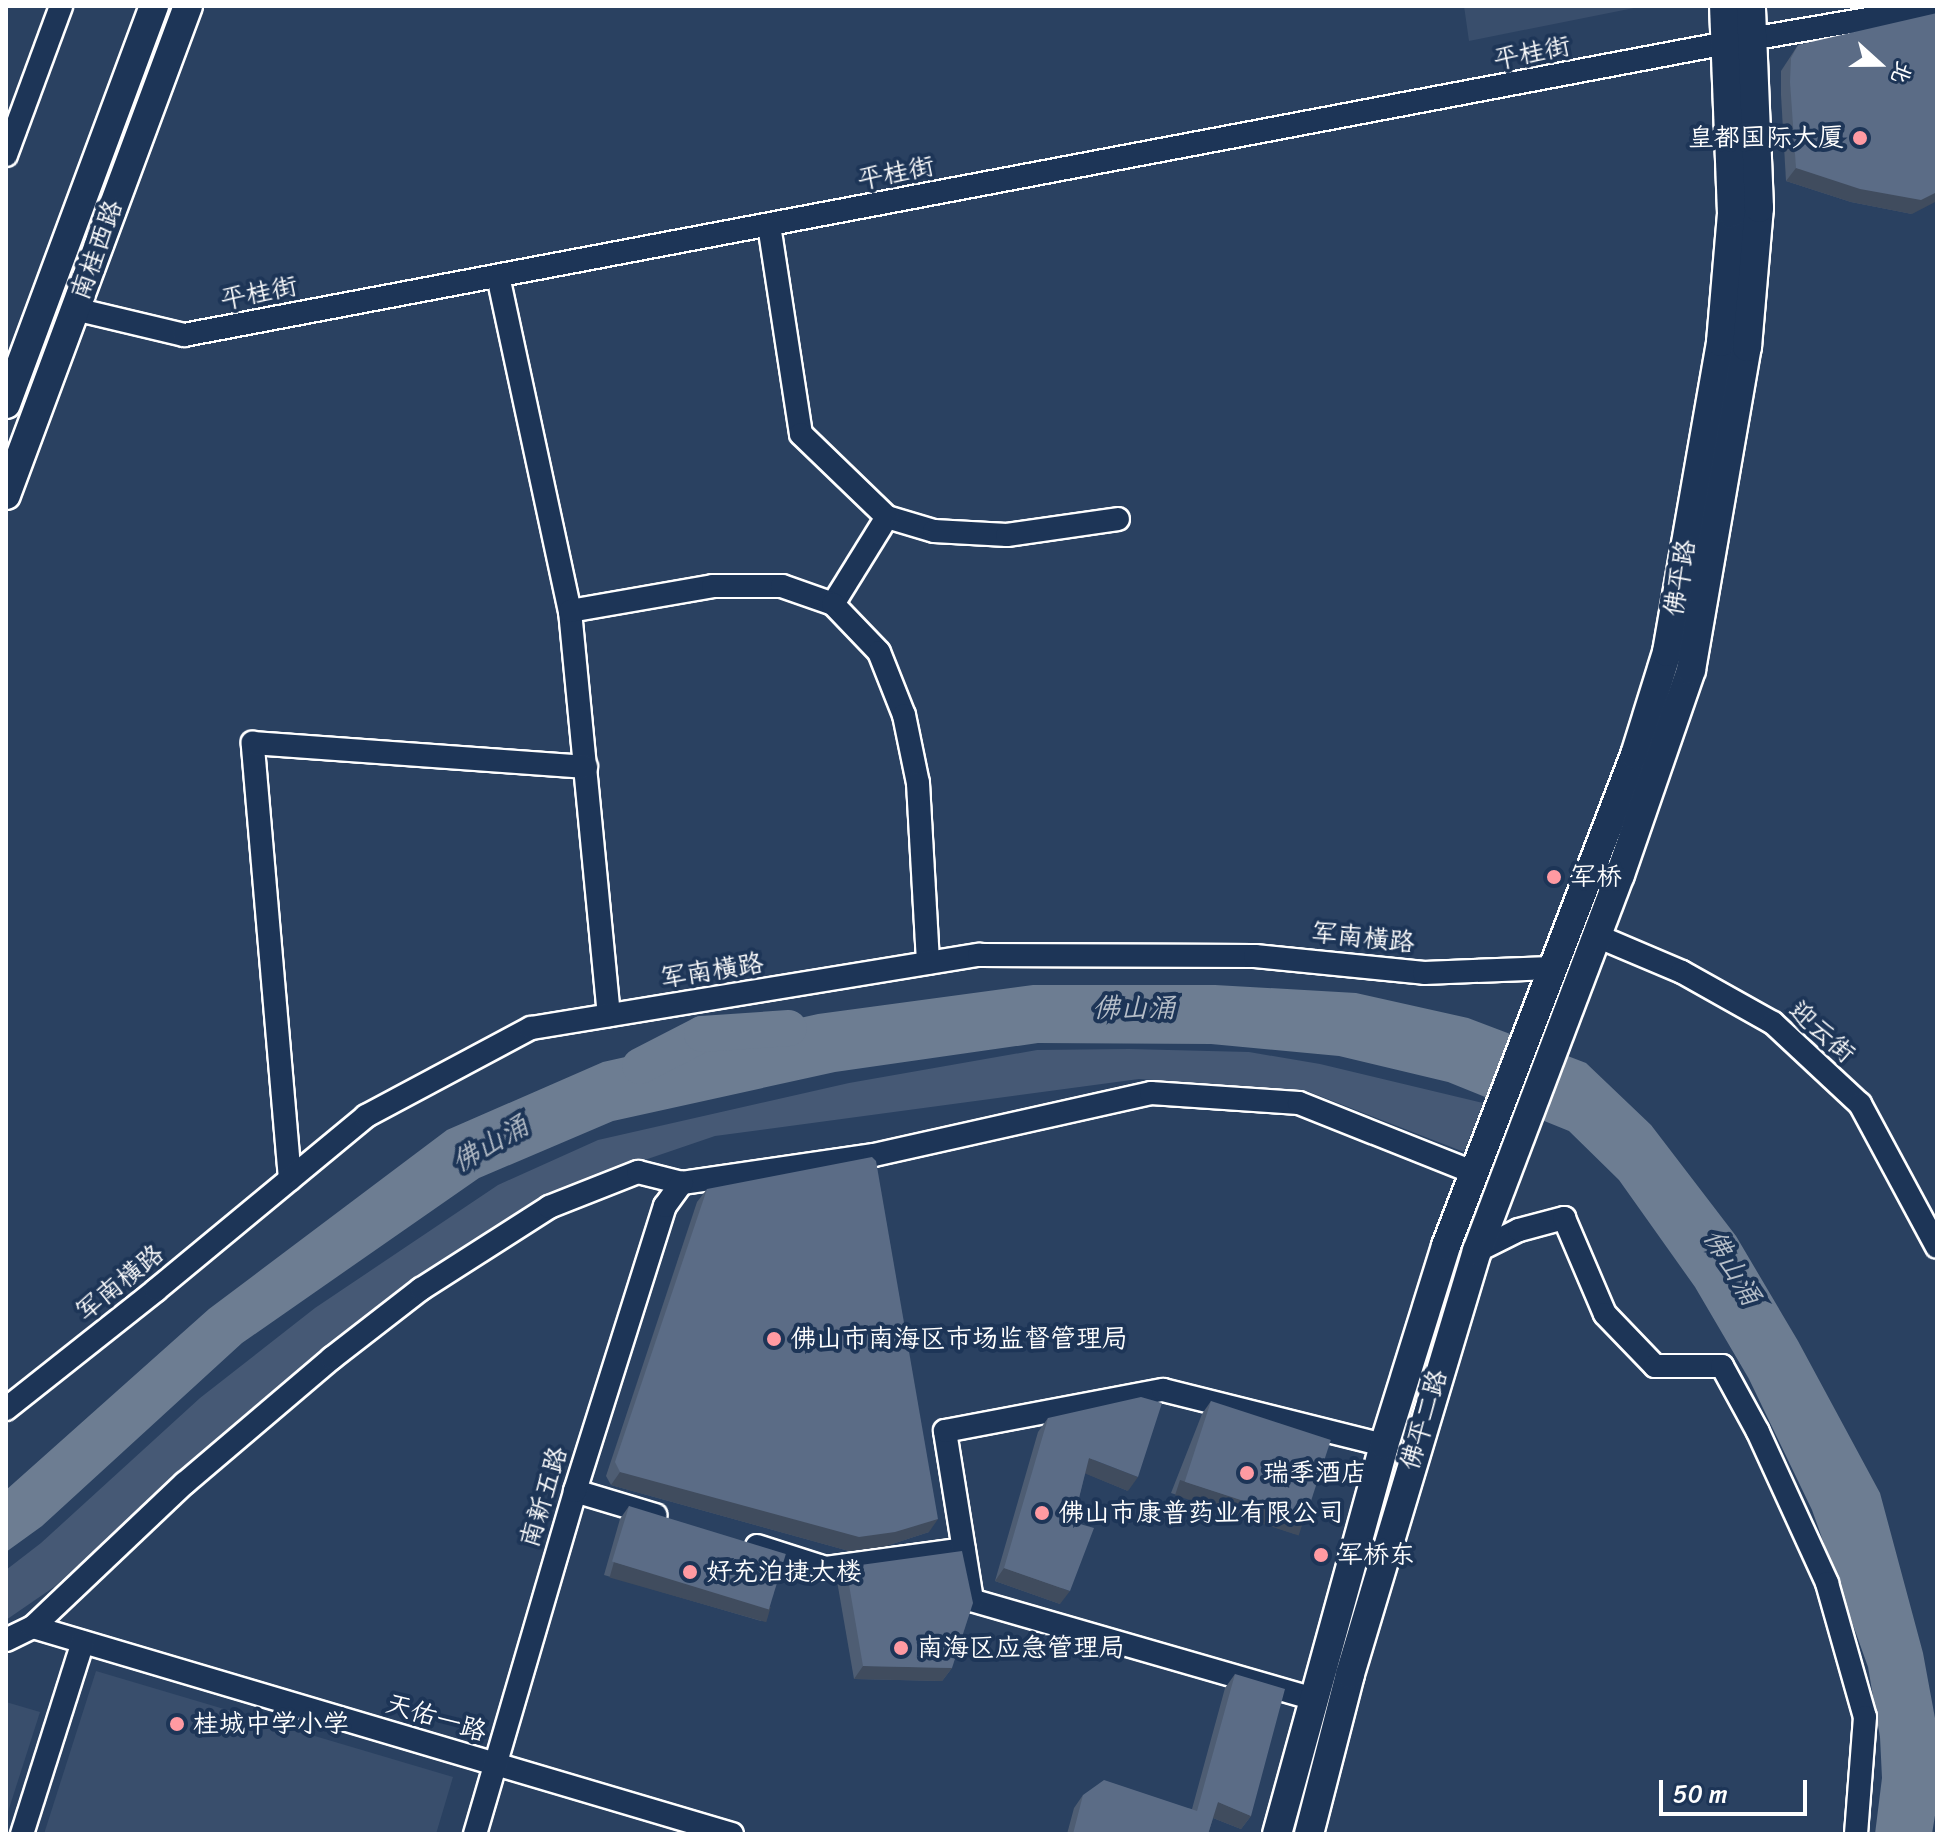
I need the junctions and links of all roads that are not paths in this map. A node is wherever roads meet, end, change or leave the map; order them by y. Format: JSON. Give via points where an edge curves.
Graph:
{"nodes":[{"id":1,"x":61,"y":6,"type":"edge"},
{"id":2,"x":154,"y":6,"type":"edge"},
{"id":3,"x":188,"y":6,"type":"edge"},
{"id":4,"x":1724,"y":6,"type":"edge"},
{"id":5,"x":1751,"y":6,"type":"edge"},
{"id":6,"x":1937,"y":7,"type":"edge"},
{"id":7,"x":1741,"y":40,"type":"junction"},
{"id":8,"x":6,"y":155,"type":"edge"},
{"id":9,"x":769,"y":225,"type":"junction"},
{"id":10,"x":498,"y":276,"type":"junction"},
{"id":11,"x":75,"y":309,"type":"junction"},
{"id":12,"x":6,"y":404,"type":"edge"},
{"id":13,"x":6,"y":495,"type":"edge"},
{"id":14,"x":887,"y":517,"type":"junction"},
{"id":15,"x":1118,"y":519,"type":"dead end"},
{"id":16,"x":833,"y":604,"type":"junction"},
{"id":17,"x":570,"y":611,"type":"junction"},
{"id":18,"x":586,"y":767,"type":"junction"},
{"id":19,"x":1597,"y":936,"type":"junction"},
{"id":20,"x":928,"y":963,"type":"junction"},
{"id":21,"x":1551,"y":968,"type":"junction"},
{"id":22,"x":609,"y":1015,"type":"junction"},
{"id":23,"x":1567,"y":1015,"type":"joint"},
{"id":24,"x":1492,"y":1121,"type":"joint"},
{"id":25,"x":1472,"y":1172,"type":"junction"},
{"id":26,"x":290,"y":1179,"type":"junction"},
{"id":27,"x":682,"y":1183,"type":"junction"},
{"id":28,"x":1937,"y":1247,"type":"edge"},
{"id":29,"x":1477,"y":1251,"type":"junction"},
{"id":30,"x":6,"y":1409,"type":"edge"},
{"id":31,"x":1384,"y":1445,"type":"junction"},
{"id":32,"x":575,"y":1491,"type":"junction"},
{"id":33,"x":678,"y":1522,"type":"edge"},
{"id":34,"x":738,"y":1540,"type":"edge"},
{"id":35,"x":964,"y":1549,"type":"junction"},
{"id":36,"x":33,"y":1627,"type":"junction"},
{"id":37,"x":6,"y":1640,"type":"edge"},
{"id":38,"x":83,"y":1642,"type":"junction"},
{"id":39,"x":1314,"y":1699,"type":"junction"},
{"id":40,"x":494,"y":1764,"type":"junction"},
{"id":41,"x":22,"y":1834,"type":"edge"},
{"id":42,"x":475,"y":1834,"type":"edge"},
{"id":43,"x":732,"y":1834,"type":"edge"},
{"id":44,"x":1277,"y":1834,"type":"edge"},
{"id":45,"x":1309,"y":1834,"type":"edge"},
{"id":46,"x":1856,"y":1834,"type":"edge"}],
"edges":[{"from":1,"to":8,"type":"street"},
{"from":2,"to":12,"type":"main road","name":"南桂西路"},
{"from":3,"to":11,"type":"main road","name":"南桂西路"},
{"from":4,"to":7,"type":"main road","name":"佛平路"},
{"from":5,"to":7,"type":"main road","name":"佛平路"},
{"from":6,"to":7,"type":"street","name":"平桂街"},
{"from":7,"to":9,"type":"street","name":"平桂街"},
{"from":7,"to":19,"type":"main road","name":"佛平路","via":[[1759,208],[1745,362],[1691,670]]},
{"from":7,"to":21,"type":"main road","name":"佛平路","via":[[1721,342],[1667,652],[1635,755]]},
{"from":9,"to":10,"type":"street","name":"平桂街"},
{"from":9,"to":14,"type":"street","via":[[801,434]]},
{"from":10,"to":11,"type":"street","name":"平桂街","via":[[184,335]]},
{"from":10,"to":17,"type":"street"},
{"from":11,"to":13,"type":"main road","name":"南桂西路"},
{"from":14,"to":15,"type":"street","via":[[934,531],[1007,535]]},
{"from":14,"to":16,"type":"street"},
{"from":16,"to":17,"type":"street","via":[[782,586],[713,586]]},
{"from":16,"to":20,"type":"street","via":[[879,652],[904,715],[918,783]]},
{"from":17,"to":18,"type":"street"},
{"from":18,"to":22,"type":"street"},
{"from":18,"to":26,"type":"street","via":[[253,743]]},
{"from":19,"to":23,"type":"main road","name":"佛平路"},
{"from":19,"to":28,"type":"street","name":"迎云街","via":[[1682,972],[1773,1023],[1860,1104]]},
{"from":20,"to":21,"type":"street","name":"军南横路","via":[[979,955],[1117,953],[1255,956],[1424,973]]},
{"from":20,"to":22,"type":"street","name":"军南横路"},
{"from":21,"to":24,"type":"main road","name":"佛平路"},
{"from":22,"to":26,"type":"street","name":"军南横路","via":[[531,1028],[366,1116]]},
{"from":23,"to":29,"type":"main road","name":"佛平二路"},
{"from":24,"to":25,"type":"main road","name":"佛平二路"},
{"from":25,"to":27,"type":"street","via":[[1299,1103],[1151,1093],[874,1155]]},
{"from":25,"to":31,"type":"main road","name":"佛平二路"},
{"from":26,"to":30,"type":"street","name":"军南横路"},
{"from":27,"to":32,"type":"street","name":"南新五路","via":[[665,1206]]},
{"from":27,"to":36,"type":"street","via":[[638,1172],[549,1207],[421,1289],[185,1483]]},
{"from":29,"to":45,"type":"main road","name":"佛平二路","via":[[1354,1659]]},
{"from":29,"to":46,"type":"street","via":[[1519,1230],[1564,1218],[1605,1314],[1655,1366],[1722,1366],[1758,1432],[1831,1598],[1865,1717]]},
{"from":31,"to":35,"type":"street","via":[[1163,1390],[945,1431]]},
{"from":31,"to":39,"type":"main road","name":"佛平二路"},
{"from":32,"to":33,"type":"street"},
{"from":32,"to":40,"type":"street","name":"南新五路"},
{"from":34,"to":35,"type":"street","via":[[826,1568]]},
{"from":35,"to":39,"type":"street","via":[[972,1600]]},
{"from":36,"to":37,"type":"street"},
{"from":36,"to":38,"type":"street","name":"天佑一路"},
{"from":38,"to":40,"type":"street","name":"天佑一路"},
{"from":38,"to":41,"type":"street"},
{"from":39,"to":44,"type":"main road","name":"佛平二路"},
{"from":40,"to":42,"type":"street","name":"南新五路"},
{"from":40,"to":43,"type":"street","name":"天佑一路"}]}
